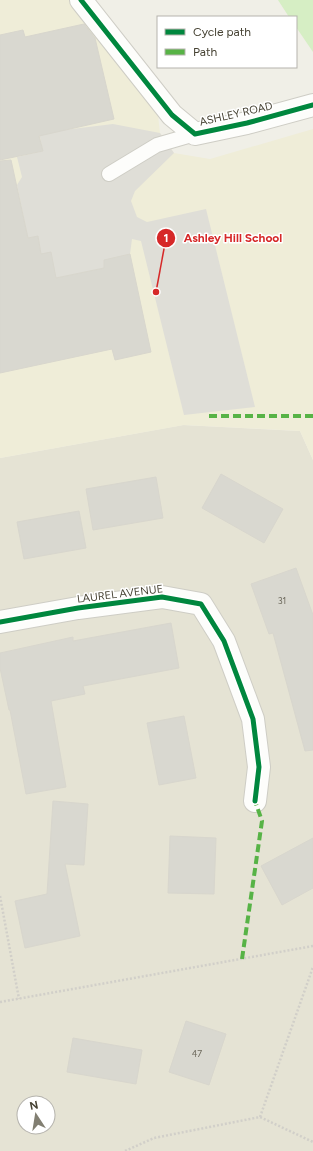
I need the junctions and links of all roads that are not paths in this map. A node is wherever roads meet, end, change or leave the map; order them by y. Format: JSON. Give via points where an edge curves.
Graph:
{"nodes":[{"id":1,"x":81,"y":0,"type":"edge"},
{"id":2,"x":313,"y":105,"type":"edge"},
{"id":3,"x":195,"y":134,"type":"junction"},
{"id":4,"x":109,"y":174,"type":"dead end"},
{"id":5,"x":0,"y":622,"type":"edge"},
{"id":6,"x":255,"y":801,"type":"dead end"}],
"edges":[{"from":1,"to":3,"type":"street","name":"ASHLEY ROAD","via":[[172,115]]},
{"from":2,"to":3,"type":"street","name":"ASHLEY ROAD"},
{"from":3,"to":4,"type":"lane","via":[[157,145]]},
{"from":5,"to":6,"type":"street","name":"LAUREL AVENUE","via":[[162,597],[201,604],[224,641],[253,719],[259,767]]}]}
